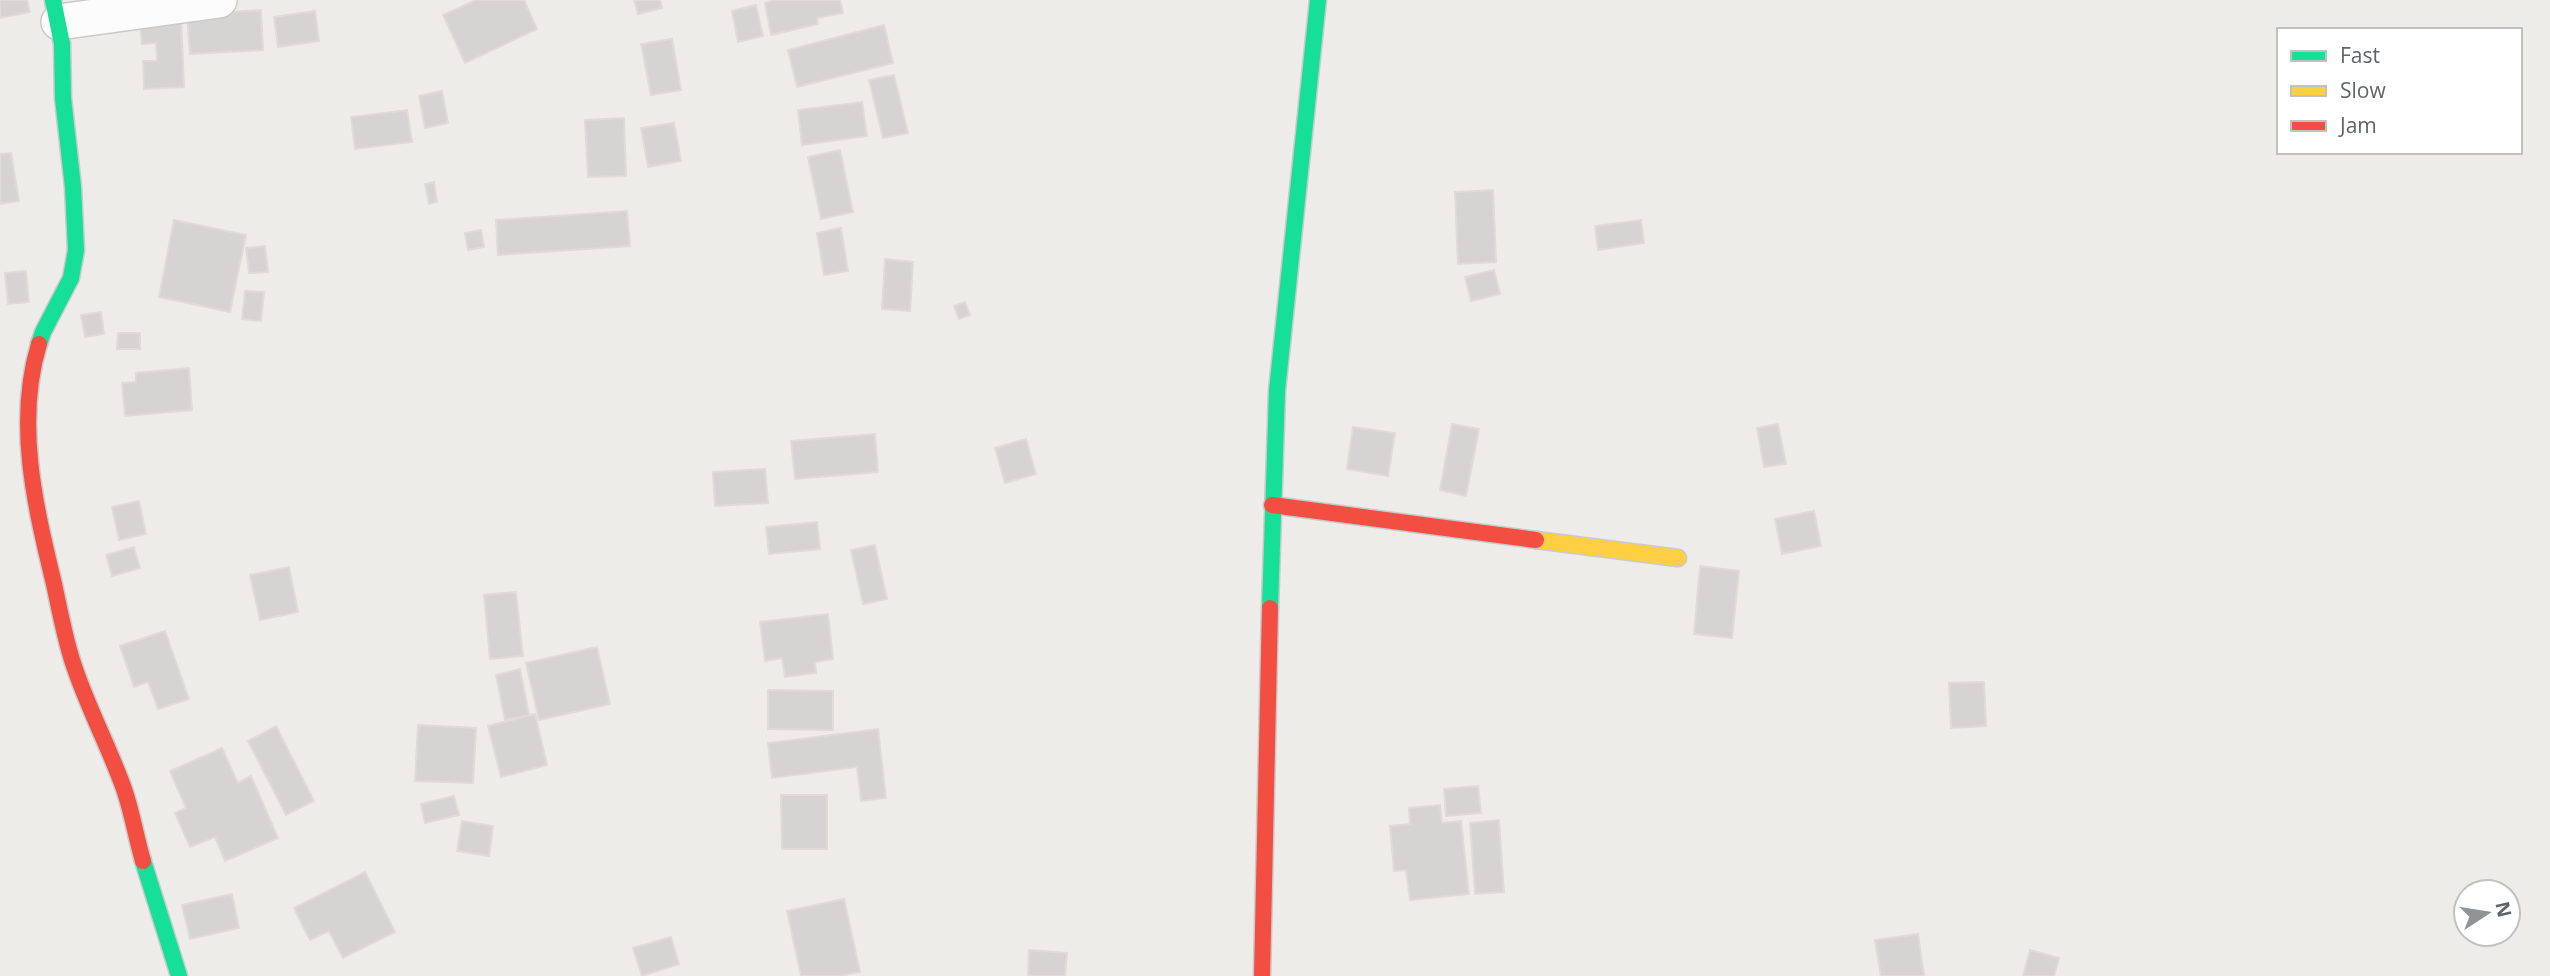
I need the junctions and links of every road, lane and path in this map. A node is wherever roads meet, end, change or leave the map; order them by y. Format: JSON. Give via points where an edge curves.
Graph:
{"nodes":[{"id":1,"x":219,"y":0,"type":"edge"},
{"id":2,"x":1318,"y":0,"type":"edge"},
{"id":3,"x":56,"y":11,"type":"edge"},
{"id":4,"x":1272,"y":505,"type":"junction"},
{"id":5,"x":1678,"y":558,"type":"dead end"},
{"id":6,"x":179,"y":976,"type":"edge"},
{"id":7,"x":1262,"y":976,"type":"edge"}],
"edges":[{"from":1,"to":3,"type":"street"},
{"from":2,"to":4,"type":"street","via":[[1284,304]]},
{"from":3,"to":6,"type":"street","via":[[76,250],[71,278],[43,332],[33,365],[27,428],[31,474],[73,664],[124,789]]},
{"from":4,"to":5,"type":"street"},
{"from":4,"to":7,"type":"street"}]}
